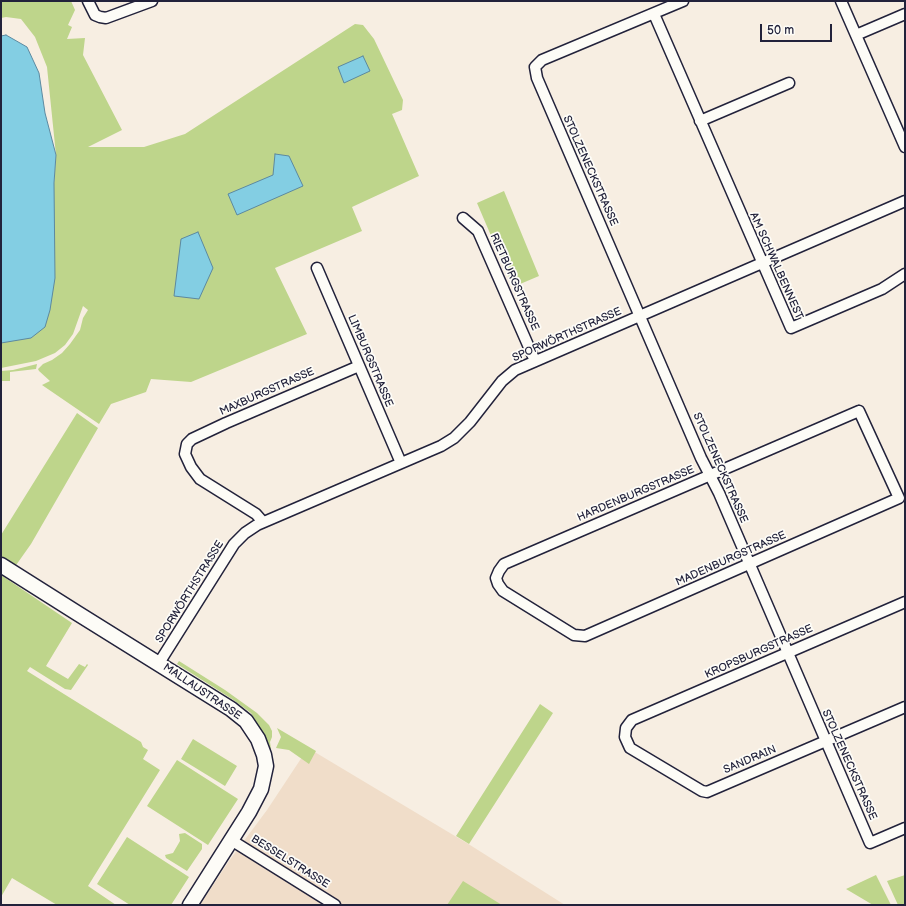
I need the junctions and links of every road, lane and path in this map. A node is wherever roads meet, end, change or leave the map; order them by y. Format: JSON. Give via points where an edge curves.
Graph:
{"nodes":[{"id":1,"x":88,"y":1,"type":"edge"},
{"id":2,"x":152,"y":1,"type":"edge"},
{"id":3,"x":683,"y":1,"type":"edge"},
{"id":4,"x":842,"y":1,"type":"edge"},
{"id":5,"x":654,"y":14,"type":"junction"},
{"id":6,"x":905,"y":14,"type":"edge"},
{"id":7,"x":856,"y":35,"type":"junction"},
{"id":8,"x":789,"y":83,"type":"dead end"},
{"id":9,"x":700,"y":121,"type":"junction"},
{"id":10,"x":905,"y":147,"type":"edge"},
{"id":11,"x":905,"y":201,"type":"edge"},
{"id":12,"x":463,"y":218,"type":"dead end"},
{"id":13,"x":762,"y":263,"type":"junction"},
{"id":14,"x":317,"y":268,"type":"dead end"},
{"id":15,"x":905,"y":274,"type":"edge"},
{"id":16,"x":640,"y":316,"type":"junction"},
{"id":17,"x":535,"y":361,"type":"junction"},
{"id":18,"x":359,"y":366,"type":"junction"},
{"id":19,"x":859,"y":411,"type":"joint"},
{"id":20,"x":400,"y":463,"type":"junction"},
{"id":21,"x":710,"y":475,"type":"junction"},
{"id":22,"x":263,"y":522,"type":"junction"},
{"id":23,"x":1,"y":564,"type":"edge"},
{"id":24,"x":749,"y":564,"type":"junction"},
{"id":25,"x":496,"y":578,"type":"joint"},
{"id":26,"x":905,"y":602,"type":"edge"},
{"id":27,"x":787,"y":653,"type":"junction"},
{"id":28,"x":159,"y":663,"type":"junction"},
{"id":29,"x":905,"y":707,"type":"edge"},
{"id":30,"x":626,"y":728,"type":"joint"},
{"id":31,"x":826,"y":741,"type":"junction"},
{"id":32,"x":905,"y":828,"type":"edge"},
{"id":33,"x":231,"y":840,"type":"junction"},
{"id":34,"x":190,"y":905,"type":"edge"},
{"id":35,"x":335,"y":905,"type":"edge"}],
"edges":[{"from":1,"to":2,"type":"street","via":[[95,15],[106,18]]},
{"from":3,"to":5,"type":"street"},
{"from":4,"to":7,"type":"street"},
{"from":5,"to":9,"type":"street","name":"AM SCHWALBENNEST"},
{"from":5,"to":16,"type":"street","name":"STOLZENECKSTRASSE","via":[[542,60],[534,67]]},
{"from":6,"to":7,"type":"street"},
{"from":7,"to":10,"type":"street"},
{"from":8,"to":9,"type":"street"},
{"from":9,"to":13,"type":"street","name":"AM SCHWALBENNEST"},
{"from":11,"to":13,"type":"street","name":"SPORWÖRTHSTRASSE"},
{"from":12,"to":17,"type":"street","name":"RIETBURGSTRASSE","via":[[478,231]]},
{"from":13,"to":15,"type":"street","name":"AM SCHWALBENNEST","via":[[791,328],[882,289]]},
{"from":13,"to":16,"type":"street","name":"SPORWÖRTHSTRASSE"},
{"from":14,"to":18,"type":"street","name":"LIMBURGSTRASSE"},
{"from":16,"to":17,"type":"street","name":"SPORWÖRTHSTRASSE"},
{"from":16,"to":21,"type":"street","name":"STOLZENECKSTRASSE"},
{"from":17,"to":20,"type":"street","name":"SPORWÖRTHSTRASSE","via":[[515,370],[502,381],[454,438]]},
{"from":18,"to":20,"type":"street","name":"LIMBURGSTRASSE"},
{"from":18,"to":22,"type":"street","name":"MAXBURGSTRASSE","via":[[226,423],[186,444],[185,454],[200,478],[256,514]]},
{"from":19,"to":21,"type":"street","name":"HARDENBURGSTRASSE"},
{"from":19,"to":24,"type":"street","name":"MADENBURGSTRASSE","via":[[899,498]]},
{"from":20,"to":22,"type":"street","name":"SPORWÖRTHSTRASSE"},
{"from":21,"to":24,"type":"street","name":"STOLZENECKSTRASSE"},
{"from":21,"to":25,"type":"street","name":"HARDENBURGSTRASSE","via":[[504,564]]},
{"from":22,"to":28,"type":"street","name":"SPORWÖRTHSTRASSE","via":[[245,533],[234,544]]},
{"from":23,"to":28,"type":"street","name":"MALLAUSTRASSE"},
{"from":24,"to":25,"type":"street","name":"MADENBURGSTRASSE","via":[[585,636],[574,635],[503,591]]},
{"from":24,"to":27,"type":"street","name":"STOLZENECKSTRASSE"},
{"from":26,"to":27,"type":"street","name":"KROPSBURGSTRASSE"},
{"from":27,"to":30,"type":"street","name":"KROPSBURGSTRASSE","via":[[632,720]]},
{"from":27,"to":31,"type":"street","name":"STOLZENECKSTRASSE"},
{"from":28,"to":33,"type":"street","name":"MALLAUSTRASSE","via":[[241,716],[261,745],[266,766],[261,789]]},
{"from":29,"to":31,"type":"street","name":"SANDRAIN"},
{"from":30,"to":31,"type":"street","name":"SANDRAIN","via":[[625,737],[630,748],[707,792]]},
{"from":31,"to":32,"type":"street","name":"STOLZENECKSTRASSE","via":[[870,843]]},
{"from":33,"to":34,"type":"street","name":"MALLAUSTRASSE"},
{"from":33,"to":35,"type":"street","name":"BESSELSTRASSE"}]}
